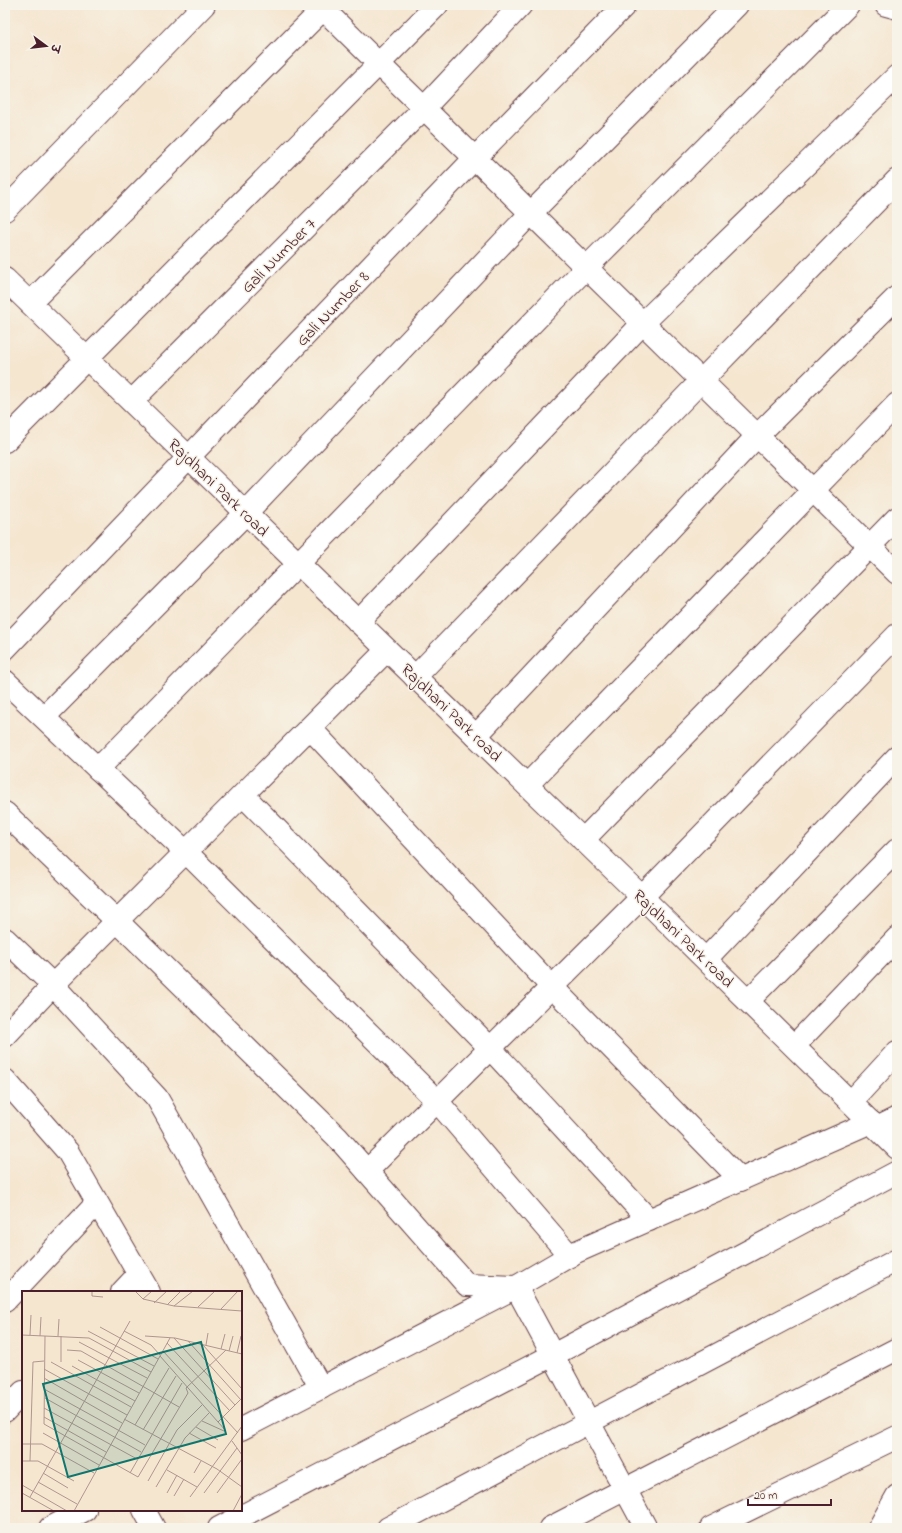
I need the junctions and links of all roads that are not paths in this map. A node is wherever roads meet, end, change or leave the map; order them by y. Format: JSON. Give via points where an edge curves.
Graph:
{"nodes":[{"id":1,"x":204,"y":5,"type":"edge"},
{"id":2,"x":436,"y":5,"type":"edge"},
{"id":3,"x":521,"y":5,"type":"edge"},
{"id":4,"x":625,"y":5,"type":"edge"},
{"id":5,"x":737,"y":5,"type":"edge"},
{"id":6,"x":848,"y":5,"type":"edge"},
{"id":7,"x":886,"y":5,"type":"edge"},
{"id":8,"x":323,"y":6,"type":"edge"},
{"id":9,"x":897,"y":8,"type":"edge"},
{"id":10,"x":378,"y":64,"type":"junction"},
{"id":11,"x":897,"y":76,"type":"edge"},
{"id":12,"x":424,"y":108,"type":"junction"},
{"id":13,"x":475,"y":158,"type":"junction"},
{"id":14,"x":897,"y":180,"type":"edge"},
{"id":15,"x":5,"y":210,"type":"edge"},
{"id":16,"x":530,"y":213,"type":"junction"},
{"id":17,"x":586,"y":268,"type":"junction"},
{"id":18,"x":5,"y":279,"type":"edge"},
{"id":19,"x":897,"y":297,"type":"edge"},
{"id":20,"x":30,"y":303,"type":"junction"},
{"id":21,"x":643,"y":323,"type":"junction"},
{"id":22,"x":86,"y":357,"type":"junction"},
{"id":23,"x":701,"y":381,"type":"junction"},
{"id":24,"x":132,"y":401,"type":"junction"},
{"id":25,"x":897,"y":404,"type":"edge"},
{"id":26,"x":757,"y":436,"type":"junction"},
{"id":27,"x":5,"y":441,"type":"edge"},
{"id":28,"x":189,"y":458,"type":"junction"},
{"id":29,"x":812,"y":490,"type":"junction"},
{"id":30,"x":246,"y":513,"type":"junction"},
{"id":31,"x":897,"y":518,"type":"edge"},
{"id":32,"x":870,"y":547,"type":"junction"},
{"id":33,"x":298,"y":564,"type":"junction"},
{"id":34,"x":897,"y":573,"type":"edge"},
{"id":35,"x":358,"y":622,"type":"junction"},
{"id":36,"x":897,"y":635,"type":"edge"},
{"id":37,"x":5,"y":649,"type":"edge"},
{"id":38,"x":387,"y":650,"type":"junction"},
{"id":39,"x":415,"y":677,"type":"junction"},
{"id":40,"x":5,"y":681,"type":"edge"},
{"id":41,"x":44,"y":718,"type":"junction"},
{"id":42,"x":310,"y":728,"type":"junction"},
{"id":43,"x":476,"y":736,"type":"junction"},
{"id":44,"x":897,"y":757,"type":"edge"},
{"id":45,"x":98,"y":768,"type":"junction"},
{"id":46,"x":526,"y":785,"type":"junction"},
{"id":47,"x":243,"y":795,"type":"junction"},
{"id":48,"x":5,"y":813,"type":"edge"},
{"id":49,"x":583,"y":840,"type":"junction"},
{"id":50,"x":897,"y":850,"type":"edge"},
{"id":51,"x":186,"y":852,"type":"junction"},
{"id":52,"x":642,"y":897,"type":"junction"},
{"id":53,"x":118,"y":921,"type":"junction"},
{"id":54,"x":897,"y":938,"type":"edge"},
{"id":55,"x":5,"y":939,"type":"edge"},
{"id":56,"x":706,"y":959,"type":"junction"},
{"id":57,"x":53,"y":986,"type":"junction"},
{"id":58,"x":552,"y":987,"type":"junction"},
{"id":59,"x":748,"y":1001,"type":"junction"},
{"id":60,"x":5,"y":1036,"type":"edge"},
{"id":61,"x":794,"y":1046,"type":"junction"},
{"id":62,"x":490,"y":1048,"type":"junction"},
{"id":63,"x":897,"y":1052,"type":"edge"},
{"id":64,"x":5,"y":1080,"type":"edge"},
{"id":65,"x":437,"y":1101,"type":"junction"},
{"id":66,"x":851,"y":1102,"type":"junction"},
{"id":67,"x":897,"y":1118,"type":"edge"},
{"id":68,"x":874,"y":1125,"type":"junction"},
{"id":69,"x":897,"y":1148,"type":"edge"},
{"id":70,"x":367,"y":1171,"type":"junction"},
{"id":71,"x":897,"y":1172,"type":"edge"},
{"id":72,"x":741,"y":1180,"type":"junction"},
{"id":73,"x":97,"y":1203,"type":"junction"},
{"id":74,"x":650,"y":1220,"type":"junction"},
{"id":75,"x":570,"y":1256,"type":"junction"},
{"id":76,"x":897,"y":1260,"type":"edge"},
{"id":77,"x":144,"y":1283,"type":"edge"},
{"id":78,"x":516,"y":1286,"type":"junction"},
{"id":79,"x":124,"y":1291,"type":"edge"},
{"id":80,"x":5,"y":1301,"type":"edge"},
{"id":81,"x":897,"y":1349,"type":"edge"},
{"id":82,"x":553,"y":1354,"type":"junction"},
{"id":83,"x":321,"y":1388,"type":"junction"},
{"id":84,"x":22,"y":1393,"type":"edge"},
{"id":85,"x":5,"y":1411,"type":"edge"},
{"id":86,"x":590,"y":1422,"type":"junction"},
{"id":87,"x":242,"y":1428,"type":"edge"},
{"id":88,"x":897,"y":1437,"type":"edge"},
{"id":89,"x":626,"y":1490,"type":"junction"},
{"id":90,"x":897,"y":1496,"type":"edge"},
{"id":91,"x":47,"y":1511,"type":"edge"},
{"id":92,"x":83,"y":1511,"type":"edge"},
{"id":93,"x":145,"y":1511,"type":"edge"},
{"id":94,"x":35,"y":1528,"type":"edge"},
{"id":95,"x":50,"y":1528,"type":"edge"},
{"id":96,"x":154,"y":1528,"type":"edge"},
{"id":97,"x":219,"y":1528,"type":"edge"},
{"id":98,"x":388,"y":1528,"type":"edge"},
{"id":99,"x":550,"y":1528,"type":"edge"},
{"id":100,"x":646,"y":1528,"type":"edge"},
{"id":101,"x":711,"y":1528,"type":"edge"},
{"id":102,"x":880,"y":1528,"type":"edge"}],
"edges":[{"from":1,"to":15,"type":"street"},
{"from":2,"to":10,"type":"street"},
{"from":3,"to":12,"type":"street","name":"Gali Number 7"},
{"from":4,"to":13,"type":"street","name":"Gali Number 8"},
{"from":5,"to":16,"type":"street"},
{"from":6,"to":17,"type":"street"},
{"from":7,"to":9,"type":"street"},
{"from":8,"to":10,"type":"street"},
{"from":8,"to":20,"type":"street"},
{"from":10,"to":12,"type":"street"},
{"from":10,"to":22,"type":"street"},
{"from":11,"to":21,"type":"street"},
{"from":12,"to":13,"type":"street"},
{"from":12,"to":24,"type":"street","name":"Gali Number 7"},
{"from":13,"to":16,"type":"street"},
{"from":13,"to":28,"type":"street","name":"Gali Number 8"},
{"from":14,"to":23,"type":"street"},
{"from":16,"to":17,"type":"street"},
{"from":16,"to":30,"type":"street"},
{"from":17,"to":21,"type":"street"},
{"from":17,"to":33,"type":"street"},
{"from":18,"to":20,"type":"street","name":"Rajdhani Park road"},
{"from":19,"to":26,"type":"street"},
{"from":20,"to":22,"type":"street","name":"Rajdhani Park road"},
{"from":21,"to":23,"type":"street"},
{"from":21,"to":35,"type":"street"},
{"from":22,"to":24,"type":"street","name":"Rajdhani Park road"},
{"from":22,"to":27,"type":"street"},
{"from":23,"to":26,"type":"street"},
{"from":23,"to":39,"type":"street"},
{"from":24,"to":28,"type":"street","name":"Rajdhani Park road"},
{"from":25,"to":29,"type":"street"},
{"from":26,"to":29,"type":"street"},
{"from":26,"to":43,"type":"street"},
{"from":28,"to":30,"type":"street","name":"Rajdhani Park road"},
{"from":28,"to":37,"type":"street","name":"Gali Number 8"},
{"from":29,"to":32,"type":"street"},
{"from":29,"to":46,"type":"street"},
{"from":30,"to":33,"type":"street","name":"Rajdhani Park road"},
{"from":30,"to":41,"type":"street"},
{"from":31,"to":32,"type":"street"},
{"from":32,"to":34,"type":"street"},
{"from":32,"to":49,"type":"street"},
{"from":33,"to":35,"type":"street","name":"Rajdhani Park road"},
{"from":33,"to":45,"type":"street"},
{"from":35,"to":38,"type":"street","name":"Rajdhani Park road"},
{"from":36,"to":52,"type":"street"},
{"from":38,"to":39,"type":"street","name":"Rajdhani Park road"},
{"from":38,"to":42,"type":"street"},
{"from":39,"to":43,"type":"street","name":"Rajdhani Park road"},
{"from":40,"to":41,"type":"street"},
{"from":41,"to":45,"type":"street"},
{"from":42,"to":47,"type":"street"},
{"from":42,"to":58,"type":"street"},
{"from":43,"to":46,"type":"street","name":"Rajdhani Park road"},
{"from":44,"to":56,"type":"street"},
{"from":45,"to":51,"type":"street"},
{"from":46,"to":49,"type":"street","name":"Rajdhani Park road"},
{"from":47,"to":51,"type":"street"},
{"from":47,"to":62,"type":"street"},
{"from":48,"to":53,"type":"street"},
{"from":49,"to":52,"type":"street","name":"Rajdhani Park road"},
{"from":50,"to":59,"type":"street"},
{"from":51,"to":53,"type":"street"},
{"from":51,"to":65,"type":"street"},
{"from":52,"to":56,"type":"street","name":"Rajdhani Park road"},
{"from":52,"to":58,"type":"street"},
{"from":53,"to":57,"type":"street"},
{"from":53,"to":70,"type":"street","via":[[337,1137]]},
{"from":54,"to":61,"type":"street"},
{"from":55,"to":57,"type":"street"},
{"from":56,"to":59,"type":"street","name":"Rajdhani Park road"},
{"from":57,"to":60,"type":"street"},
{"from":57,"to":83,"type":"street","via":[[157,1098]]},
{"from":58,"to":62,"type":"street"},
{"from":58,"to":72,"type":"street"},
{"from":59,"to":61,"type":"street","name":"Rajdhani Park road"},
{"from":61,"to":66,"type":"street","name":"Rajdhani Park road"},
{"from":62,"to":65,"type":"street"},
{"from":62,"to":74,"type":"street"},
{"from":63,"to":66,"type":"street"},
{"from":64,"to":73,"type":"street","via":[[68,1152]]},
{"from":65,"to":70,"type":"street"},
{"from":65,"to":75,"type":"street"},
{"from":66,"to":68,"type":"street","name":"Rajdhani Park road"},
{"from":67,"to":68,"type":"street"},
{"from":68,"to":69,"type":"street","name":"Rajdhani Park road"},
{"from":68,"to":72,"type":"street"},
{"from":70,"to":78,"type":"street","via":[[467,1285]]},
{"from":71,"to":82,"type":"street"},
{"from":72,"to":74,"type":"street"},
{"from":73,"to":77,"type":"street"},
{"from":73,"to":80,"type":"street"},
{"from":74,"to":75,"type":"street"},
{"from":75,"to":78,"type":"street"},
{"from":76,"to":86,"type":"street"},
{"from":77,"to":79,"type":"street"},
{"from":78,"to":82,"type":"street"},
{"from":78,"to":83,"type":"street"},
{"from":81,"to":89,"type":"street"},
{"from":82,"to":86,"type":"street"},
{"from":82,"to":97,"type":"street"},
{"from":83,"to":87,"type":"street"},
{"from":84,"to":85,"type":"street"},
{"from":86,"to":89,"type":"street"},
{"from":86,"to":98,"type":"street"},
{"from":88,"to":101,"type":"street"},
{"from":89,"to":99,"type":"street"},
{"from":89,"to":100,"type":"street"},
{"from":90,"to":102,"type":"street"},
{"from":91,"to":94,"type":"street"},
{"from":92,"to":95,"type":"street"},
{"from":93,"to":96,"type":"street"}]}
